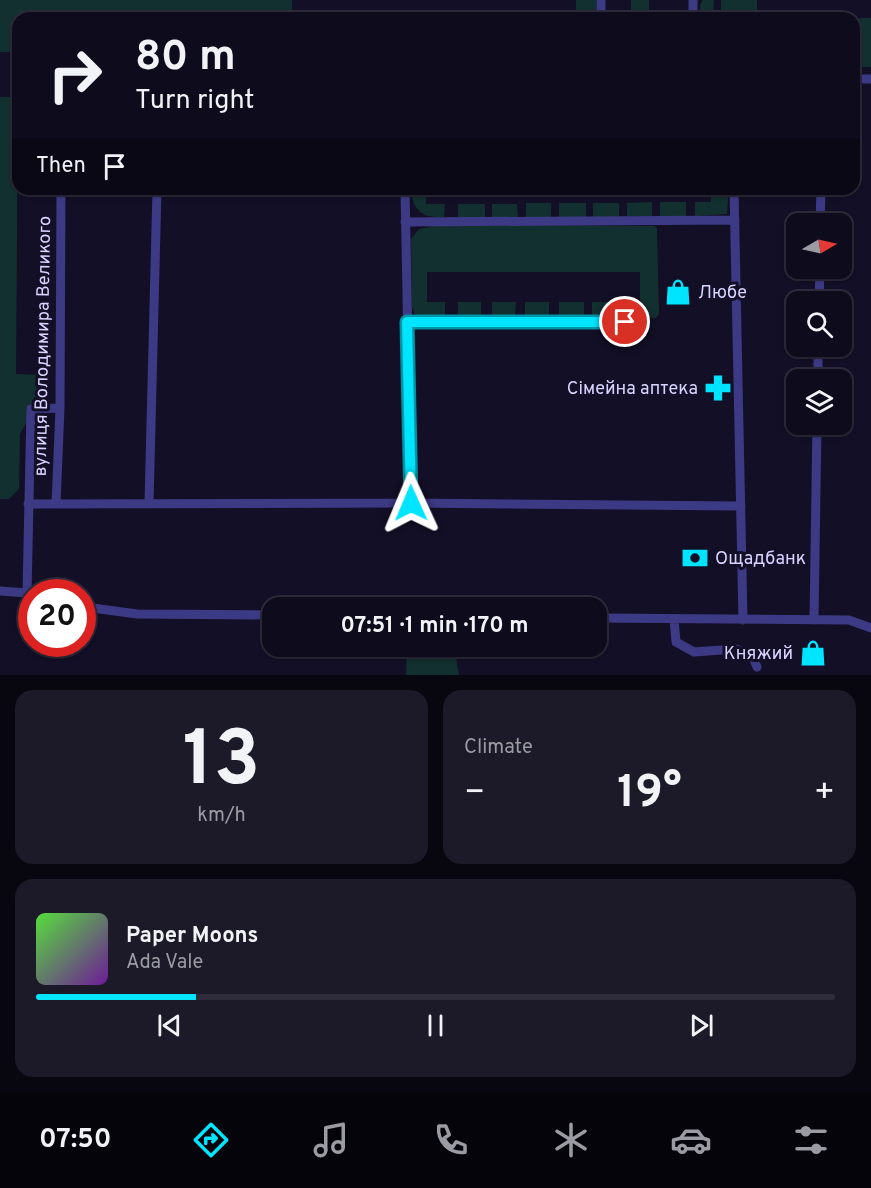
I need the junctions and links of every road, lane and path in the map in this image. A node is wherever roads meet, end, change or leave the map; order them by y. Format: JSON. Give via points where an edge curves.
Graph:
{"nodes":[{"id":1,"x":61,"y":195,"type":"edge"},
{"id":2,"x":157,"y":195,"type":"edge"},
{"id":3,"x":405,"y":195,"type":"edge"},
{"id":4,"x":734,"y":195,"type":"edge"},
{"id":5,"x":821,"y":195,"type":"edge"},
{"id":6,"x":820,"y":213,"type":"edge"},
{"id":7,"x":735,"y":220,"type":"junction"},
{"id":8,"x":405,"y":222,"type":"junction"},
{"id":9,"x":407,"y":322,"type":"junction"},
{"id":10,"x":625,"y":322,"type":"dead end"},
{"id":11,"x":60,"y":408,"type":"junction"},
{"id":12,"x":817,"y":435,"type":"edge"},
{"id":13,"x":411,"y":503,"type":"junction"},
{"id":14,"x":28,"y":504,"type":"junction"},
{"id":15,"x":56,"y":504,"type":"junction"},
{"id":16,"x":148,"y":504,"type":"junction"},
{"id":17,"x":741,"y":506,"type":"junction"},
{"id":18,"x":29,"y":579,"type":"edge"},
{"id":19,"x":0,"y":591,"type":"edge"},
{"id":20,"x":18,"y":593,"type":"edge"},
{"id":21,"x":96,"y":608,"type":"edge"},
{"id":22,"x":262,"y":615,"type":"edge"},
{"id":23,"x":607,"y":618,"type":"edge"},
{"id":24,"x":674,"y":619,"type":"junction"},
{"id":25,"x":743,"y":620,"type":"junction"},
{"id":26,"x":814,"y":620,"type":"junction"},
{"id":27,"x":871,"y":628,"type":"edge"},
{"id":28,"x":757,"y":668,"type":"dead end"}],
"edges":[{"from":1,"to":11,"type":"lane","name":"вулиця Володимира Великого"},
{"from":2,"to":16,"type":"lane"},
{"from":3,"to":8,"type":"lane"},
{"from":4,"to":7,"type":"lane"},
{"from":5,"to":6,"type":"lane"},
{"from":7,"to":8,"type":"lane"},
{"from":7,"to":17,"type":"lane"},
{"from":8,"to":9,"type":"lane"},
{"from":9,"to":10,"type":"lane"},
{"from":9,"to":13,"type":"lane"},
{"from":11,"to":14,"type":"lane","via":[[31,409]]},
{"from":11,"to":15,"type":"lane","name":"вулиця Володимира Великого"},
{"from":12,"to":26,"type":"lane"},
{"from":13,"to":16,"type":"lane"},
{"from":13,"to":17,"type":"lane"},
{"from":14,"to":15,"type":"lane"},
{"from":14,"to":18,"type":"lane"},
{"from":15,"to":16,"type":"lane"},
{"from":17,"to":25,"type":"lane"},
{"from":19,"to":20,"type":"lane"},
{"from":21,"to":22,"type":"lane","via":[[137,614]]},
{"from":23,"to":24,"type":"lane"},
{"from":24,"to":25,"type":"lane"},
{"from":24,"to":28,"type":"lane","via":[[676,642],[694,652],[736,649],[752,655]]},
{"from":25,"to":26,"type":"lane"},
{"from":26,"to":27,"type":"lane","via":[[849,620]]}]}
